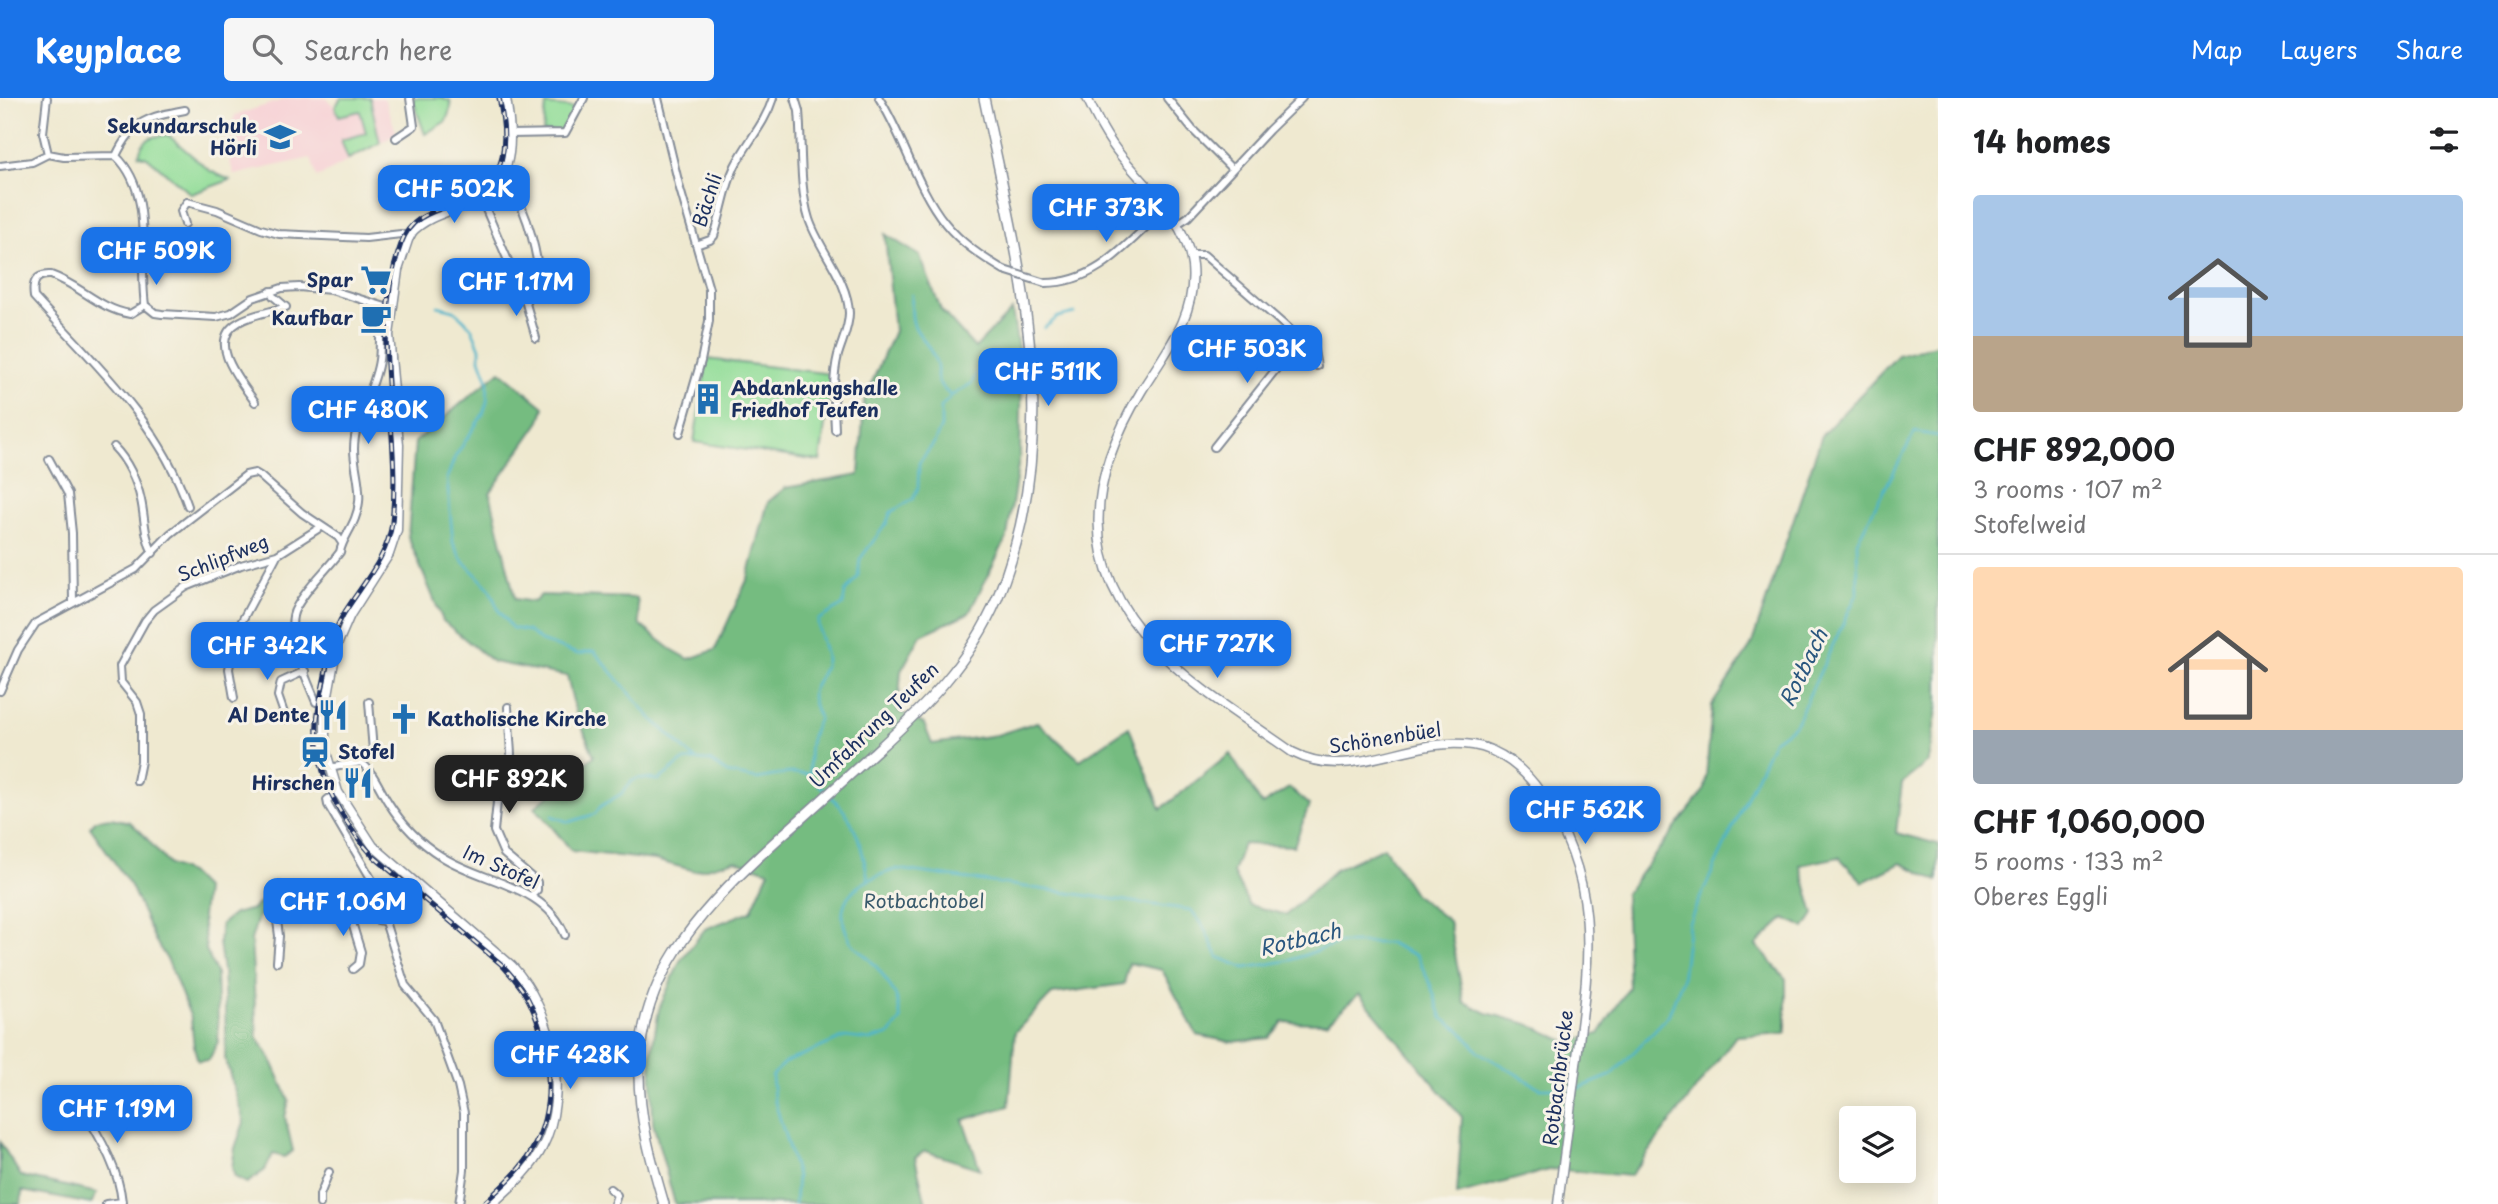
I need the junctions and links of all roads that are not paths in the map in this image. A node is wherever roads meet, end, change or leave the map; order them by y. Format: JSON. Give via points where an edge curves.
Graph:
{"nodes":[{"id":1,"x":47,"y":98,"type":"edge"},
{"id":2,"x":410,"y":98,"type":"edge"},
{"id":3,"x":506,"y":98,"type":"edge"},
{"id":4,"x":584,"y":98,"type":"edge"},
{"id":5,"x":658,"y":98,"type":"edge"},
{"id":6,"x":773,"y":98,"type":"edge"},
{"id":7,"x":795,"y":98,"type":"edge"},
{"id":8,"x":879,"y":98,"type":"edge"},
{"id":9,"x":984,"y":98,"type":"edge"},
{"id":10,"x":1087,"y":98,"type":"edge"},
{"id":11,"x":1167,"y":98,"type":"edge"},
{"id":12,"x":1302,"y":98,"type":"edge"},
{"id":13,"x":185,"y":110,"type":"dead end"},
{"id":14,"x":510,"y":134,"type":"junction"},
{"id":15,"x":396,"y":138,"type":"dead end"},
{"id":16,"x":48,"y":154,"type":"junction"},
{"id":17,"x":116,"y":156,"type":"junction"},
{"id":18,"x":0,"y":166,"type":"edge"},
{"id":19,"x":1232,"y":169,"type":"junction"},
{"id":20,"x":500,"y":179,"type":"junction"},
{"id":21,"x":481,"y":198,"type":"junction"},
{"id":22,"x":1166,"y":208,"type":"junction"},
{"id":23,"x":1177,"y":223,"type":"junction"},
{"id":24,"x":185,"y":224,"type":"dead end"},
{"id":25,"x":410,"y":235,"type":"junction"},
{"id":26,"x":696,"y":245,"type":"junction"},
{"id":27,"x":1190,"y":255,"type":"junction"},
{"id":28,"x":541,"y":287,"type":"dead end"},
{"id":29,"x":271,"y":291,"type":"junction"},
{"id":30,"x":145,"y":305,"type":"junction"},
{"id":31,"x":392,"y":309,"type":"junction"},
{"id":32,"x":390,"y":323,"type":"junction"},
{"id":33,"x":536,"y":338,"type":"dead end"},
{"id":34,"x":1300,"y":339,"type":"junction"},
{"id":35,"x":1317,"y":366,"type":"dead end"},
{"id":36,"x":255,"y":402,"type":"dead end"},
{"id":37,"x":835,"y":430,"type":"dead end"},
{"id":38,"x":680,"y":433,"type":"dead end"},
{"id":39,"x":114,"y":447,"type":"dead end"},
{"id":40,"x":1214,"y":447,"type":"dead end"},
{"id":41,"x":49,"y":459,"type":"dead end"},
{"id":42,"x":188,"y":506,"type":"dead end"},
{"id":43,"x":321,"y":527,"type":"junction"},
{"id":44,"x":342,"y":542,"type":"junction"},
{"id":45,"x":153,"y":553,"type":"junction"},
{"id":46,"x":277,"y":555,"type":"junction"},
{"id":47,"x":73,"y":602,"type":"junction"},
{"id":48,"x":305,"y":671,"type":"junction"},
{"id":49,"x":0,"y":691,"type":"edge"},
{"id":50,"x":234,"y":698,"type":"dead end"},
{"id":51,"x":369,"y":702,"type":"dead end"},
{"id":52,"x":326,"y":705,"type":"junction"},
{"id":53,"x":508,"y":707,"type":"dead end"},
{"id":54,"x":286,"y":719,"type":"dead end"},
{"id":55,"x":1493,"y":751,"type":"joint"},
{"id":56,"x":361,"y":762,"type":"junction"},
{"id":57,"x":329,"y":768,"type":"junction"},
{"id":58,"x":137,"y":781,"type":"dead end"},
{"id":59,"x":338,"y":792,"type":"junction"},
{"id":60,"x":532,"y":895,"type":"junction"},
{"id":61,"x":349,"y":913,"type":"junction"},
{"id":62,"x":386,"y":922,"type":"junction"},
{"id":63,"x":565,"y":935,"type":"dead end"},
{"id":64,"x":277,"y":962,"type":"dead end"},
{"id":65,"x":353,"y":970,"type":"dead end"},
{"id":66,"x":78,"y":1092,"type":"dead end"},
{"id":67,"x":329,"y":1172,"type":"dead end"},
{"id":68,"x":610,"y":1189,"type":"dead end"},
{"id":69,"x":106,"y":1204,"type":"edge"},
{"id":70,"x":320,"y":1204,"type":"edge"},
{"id":71,"x":459,"y":1204,"type":"edge"},
{"id":72,"x":492,"y":1204,"type":"edge"},
{"id":73,"x":614,"y":1204,"type":"edge"},
{"id":74,"x":664,"y":1204,"type":"edge"},
{"id":75,"x":1558,"y":1204,"type":"edge"}],
"edges":[{"from":1,"to":16,"type":"street","via":[[43,133]]},
{"from":2,"to":15,"type":"street","via":[[414,126]]},
{"from":3,"to":14,"type":"street"},
{"from":4,"to":14,"type":"street","via":[[565,133]]},
{"from":5,"to":26,"type":"street"},
{"from":6,"to":26,"type":"street","name":"Bächli","via":[[767,117],[729,179],[714,236]]},
{"from":7,"to":37,"type":"street","via":[[808,212],[849,312],[834,382]]},
{"from":8,"to":22,"type":"street","bridge":true,"via":[[944,222],[967,245],[1004,270],[1045,283],[1071,281],[1097,270]]},
{"from":9,"to":74,"type":"main road","name":"Umfahrung Teufen","via":[[1016,242],[1033,366],[1033,421],[1024,502],[1005,576],[988,618],[953,675],[719,894],[665,966],[642,1031],[639,1067],[641,1111]]},
{"from":10,"to":22,"type":"street","via":[[1108,139]]},
{"from":11,"to":19,"type":"street"},
{"from":12,"to":19,"type":"street"},
{"from":13,"to":17,"type":"street","via":[[138,123]]},
{"from":14,"to":20,"type":"street","via":[[508,161]]},
{"from":16,"to":17,"type":"street"},
{"from":16,"to":18,"type":"street","via":[[32,162]]},
{"from":17,"to":30,"type":"street","via":[[136,192],[143,230]]},
{"from":19,"to":23,"type":"street"},
{"from":20,"to":21,"type":"street"},
{"from":20,"to":28,"type":"street","via":[[514,191],[536,251]]},
{"from":21,"to":25,"type":"street","via":[[428,219]]},
{"from":21,"to":33,"type":"street","via":[[525,300]]},
{"from":22,"to":23,"type":"street"},
{"from":23,"to":27,"type":"street"},
{"from":24,"to":25,"type":"street","via":[[181,211],[187,202],[279,234]]},
{"from":25,"to":31,"type":"street"},
{"from":26,"to":38,"type":"street","name":"Bächli","via":[[709,289],[709,321]]},
{"from":27,"to":34,"type":"street","via":[[1204,255]]},
{"from":27,"to":55,"type":"street","name":"Schönenbüel","via":[[1192,281],[1183,325],[1129,413],[1103,474],[1098,506],[1100,545],[1122,606],[1155,647],[1192,680],[1292,752],[1312,761],[1352,763],[1441,744],[1476,745]]},
{"from":29,"to":30,"type":"street","via":[[216,317],[162,314]]},
{"from":29,"to":31,"type":"street","via":[[319,287]]},
{"from":29,"to":36,"type":"street","via":[[286,307],[232,326],[224,346]]},
{"from":30,"to":42,"type":"street","via":[[130,314],[118,312],[51,275],[36,279],[32,286],[34,297],[151,429],[179,478]]},
{"from":31,"to":32,"type":"street"},
{"from":32,"to":44,"type":"street","via":[[383,322],[381,328],[379,362],[356,436],[359,504],[355,523]]},
{"from":32,"to":52,"type":"street","via":[[399,445],[397,530],[389,554],[341,634]]},
{"from":34,"to":35,"type":"street","via":[[1314,351]]},
{"from":34,"to":40,"type":"street"},
{"from":39,"to":45,"type":"street","via":[[125,457],[141,498]]},
{"from":41,"to":47,"type":"street","via":[[68,494]]},
{"from":43,"to":44,"type":"street"},
{"from":43,"to":45,"type":"street","via":[[252,473],[170,534]]},
{"from":43,"to":46,"type":"street","name":"Schlipfweg"},
{"from":44,"to":48,"type":"street","via":[[340,552],[294,610],[291,630]]},
{"from":45,"to":47,"type":"street","via":[[136,569]]},
{"from":46,"to":50,"type":"street","via":[[235,635],[229,669]]},
{"from":46,"to":58,"type":"street","name":"Schlipfweg","via":[[186,587],[145,621],[120,666],[121,682],[141,714]]},
{"from":47,"to":49,"type":"street","via":[[36,623]]},
{"from":48,"to":52,"type":"street","via":[[316,702]]},
{"from":48,"to":54,"type":"street","via":[[281,682],[278,696]]},
{"from":51,"to":56,"type":"street","via":[[373,751]]},
{"from":52,"to":57,"type":"street","via":[[324,737]]},
{"from":53,"to":60,"type":"street","via":[[511,754],[494,831],[504,854],[537,882]]},
{"from":55,"to":75,"type":"street","name":"Rotbachbrücke","via":[[1538,788],[1568,842],[1585,899],[1587,983]]},
{"from":56,"to":57,"type":"street"},
{"from":56,"to":60,"type":"street","name":"Im Stofel","via":[[397,816],[425,845],[461,868]]},
{"from":57,"to":59,"type":"street"},
{"from":59,"to":62,"type":"street","via":[[327,800],[328,805],[372,880]]},
{"from":59,"to":72,"type":"street","via":[[377,852],[512,966],[526,981],[542,1012],[555,1087],[551,1126],[527,1170]]},
{"from":60,"to":63,"type":"street","name":"Im Stofel","via":[[553,913]]},
{"from":61,"to":62,"type":"street"},
{"from":61,"to":64,"type":"street","via":[[285,891],[275,905]]},
{"from":61,"to":65,"type":"street","via":[[361,952]]},
{"from":62,"to":71,"type":"street","via":[[405,985],[434,1020],[458,1086],[464,1113]]},
{"from":66,"to":69,"type":"street","via":[[77,1101],[121,1191],[121,1202]]},
{"from":67,"to":70,"type":"street"},
{"from":68,"to":73,"type":"street","via":[[617,1195]]}]}
